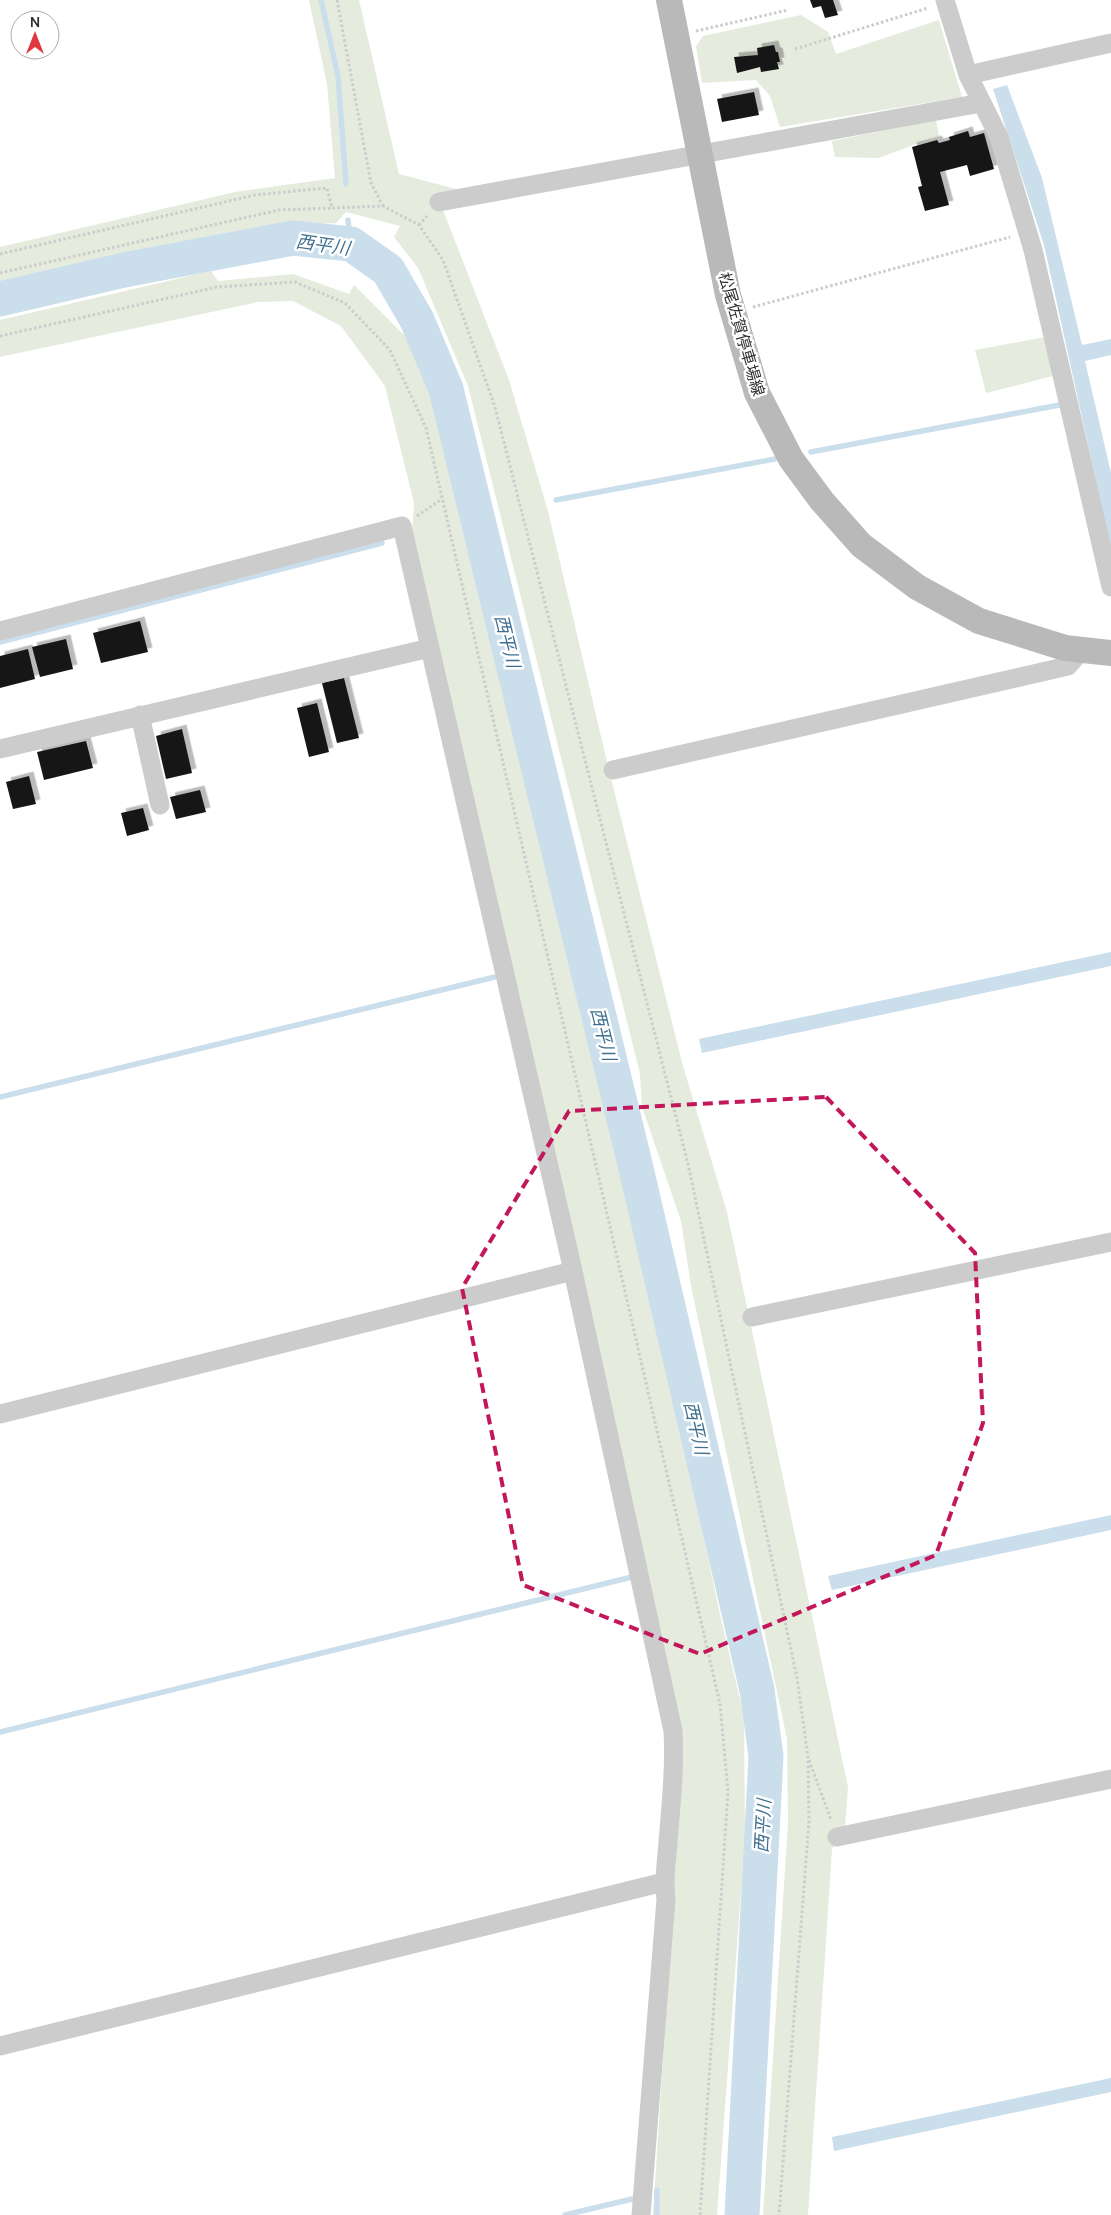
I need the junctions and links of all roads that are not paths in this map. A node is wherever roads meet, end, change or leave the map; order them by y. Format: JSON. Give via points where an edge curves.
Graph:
{"nodes":[{"id":1,"x":669,"y":0,"type":"edge"},
{"id":2,"x":945,"y":1,"type":"edge"},
{"id":3,"x":1111,"y":43,"type":"edge"},
{"id":4,"x":968,"y":75,"type":"junction"},
{"id":5,"x":981,"y":103,"type":"junction"},
{"id":6,"x":700,"y":154,"type":"junction"},
{"id":7,"x":439,"y":202,"type":"dead end"},
{"id":8,"x":1111,"y":587,"type":"edge"},
{"id":9,"x":0,"y":631,"type":"edge"},
{"id":10,"x":430,"y":648,"type":"junction"},
{"id":11,"x":1082,"y":650,"type":"junction"},
{"id":12,"x":1111,"y":652,"type":"edge"},
{"id":13,"x":140,"y":715,"type":"junction"},
{"id":14,"x":0,"y":749,"type":"edge"},
{"id":15,"x":613,"y":770,"type":"dead end"},
{"id":16,"x":160,"y":805,"type":"dead end"},
{"id":17,"x":1111,"y":1242,"type":"edge"},
{"id":18,"x":574,"y":1271,"type":"junction"},
{"id":19,"x":752,"y":1317,"type":"dead end"},
{"id":20,"x":0,"y":1414,"type":"edge"},
{"id":21,"x":1111,"y":1779,"type":"edge"},
{"id":22,"x":837,"y":1837,"type":"road end"},
{"id":23,"x":664,"y":1882,"type":"junction"},
{"id":24,"x":0,"y":2046,"type":"edge"},
{"id":25,"x":641,"y":2215,"type":"edge"}],
"edges":[{"from":1,"to":6,"type":"main road","name":"松尾佐賀停車場線"},
{"from":2,"to":4,"type":"street"},
{"from":3,"to":4,"type":"street"},
{"from":4,"to":5,"type":"street"},
{"from":5,"to":6,"type":"street"},
{"from":5,"to":8,"type":"street","via":[[999,137],[1028,233]]},
{"from":6,"to":7,"type":"street"},
{"from":6,"to":11,"type":"main road","name":"松尾佐賀停車場線","via":[[733,312],[757,393],[792,459],[822,501],[861,545],[917,587],[979,621],[1065,648]]},
{"from":9,"to":10,"type":"street","via":[[402,526]]},
{"from":10,"to":13,"type":"street"},
{"from":10,"to":18,"type":"street"},
{"from":11,"to":12,"type":"main road","name":"松尾佐賀停車場線"},
{"from":11,"to":15,"type":"street","via":[[1068,666]]},
{"from":13,"to":14,"type":"street"},
{"from":13,"to":16,"type":"street"},
{"from":17,"to":19,"type":"street"},
{"from":18,"to":20,"type":"street"},
{"from":18,"to":23,"type":"street","via":[[673,1731],[672,1802]]},
{"from":21,"to":22,"type":"street"},
{"from":23,"to":24,"type":"street"},
{"from":23,"to":25,"type":"street","via":[[666,1899]]}]}
